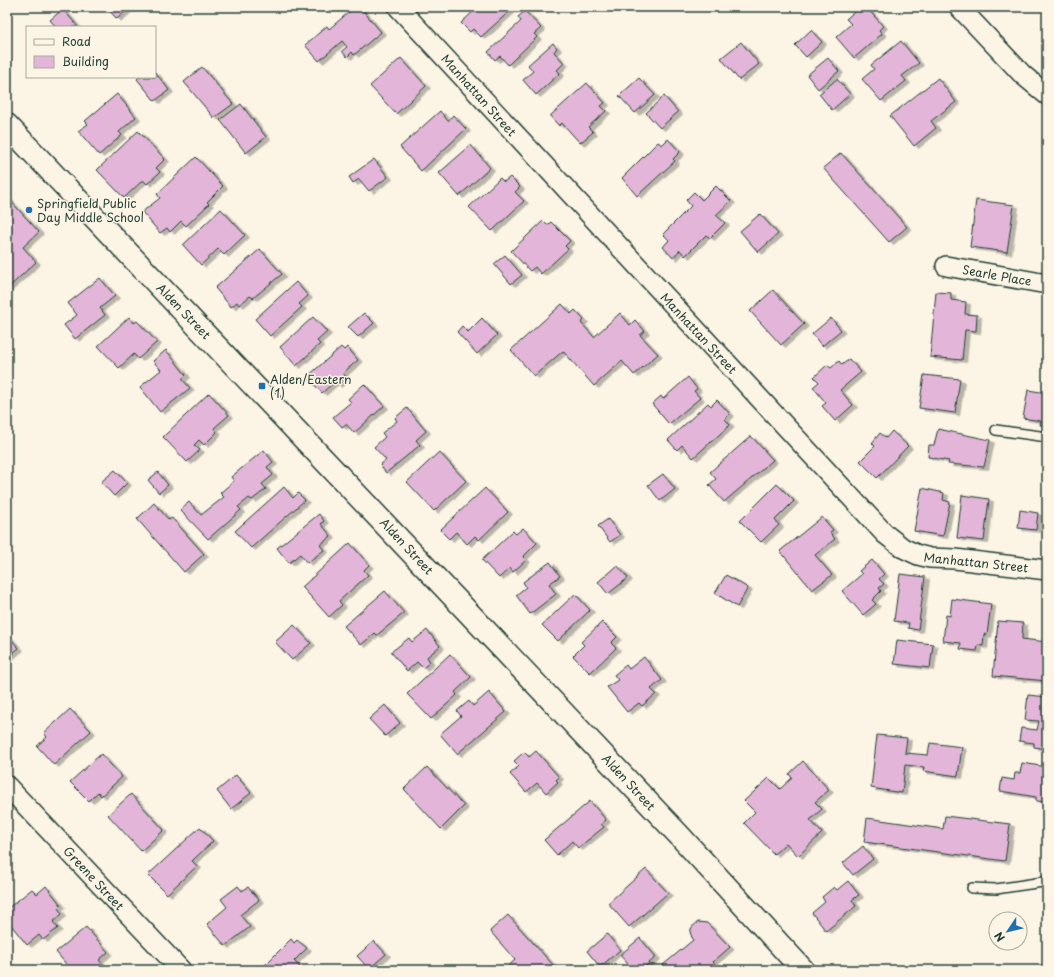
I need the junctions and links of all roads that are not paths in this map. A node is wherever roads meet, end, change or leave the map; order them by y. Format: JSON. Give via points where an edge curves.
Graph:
{"nodes":[{"id":1,"x":398,"y":7,"type":"edge"},
{"id":2,"x":959,"y":7,"type":"edge"},
{"id":3,"x":1047,"y":95,"type":"edge"},
{"id":4,"x":7,"y":125,"type":"edge"},
{"id":5,"x":946,"y":266,"type":"dead end"},
{"id":6,"x":1047,"y":284,"type":"edge"},
{"id":7,"x":996,"y":430,"type":"dead end"},
{"id":8,"x":1047,"y":437,"type":"edge"},
{"id":9,"x":1047,"y":570,"type":"edge"},
{"id":10,"x":7,"y":786,"type":"edge"},
{"id":11,"x":1047,"y":882,"type":"edge"},
{"id":12,"x":972,"y":888,"type":"dead end"},
{"id":13,"x":181,"y":970,"type":"edge"},
{"id":14,"x":803,"y":970,"type":"edge"}],
"edges":[{"from":1,"to":9,"type":"street","name":"Manhattan Street","via":[[885,534],[903,548],[930,558]]},
{"from":2,"to":3,"type":"street","via":[[1023,75]]},
{"from":4,"to":14,"type":"main road","name":"Alden Street","via":[[667,822]]},
{"from":5,"to":6,"type":"street","name":"Searle Place"},
{"from":7,"to":8,"type":"lane"},
{"from":10,"to":13,"type":"street","name":"Greene Street"},
{"from":11,"to":12,"type":"lane","via":[[996,889]]}]}
